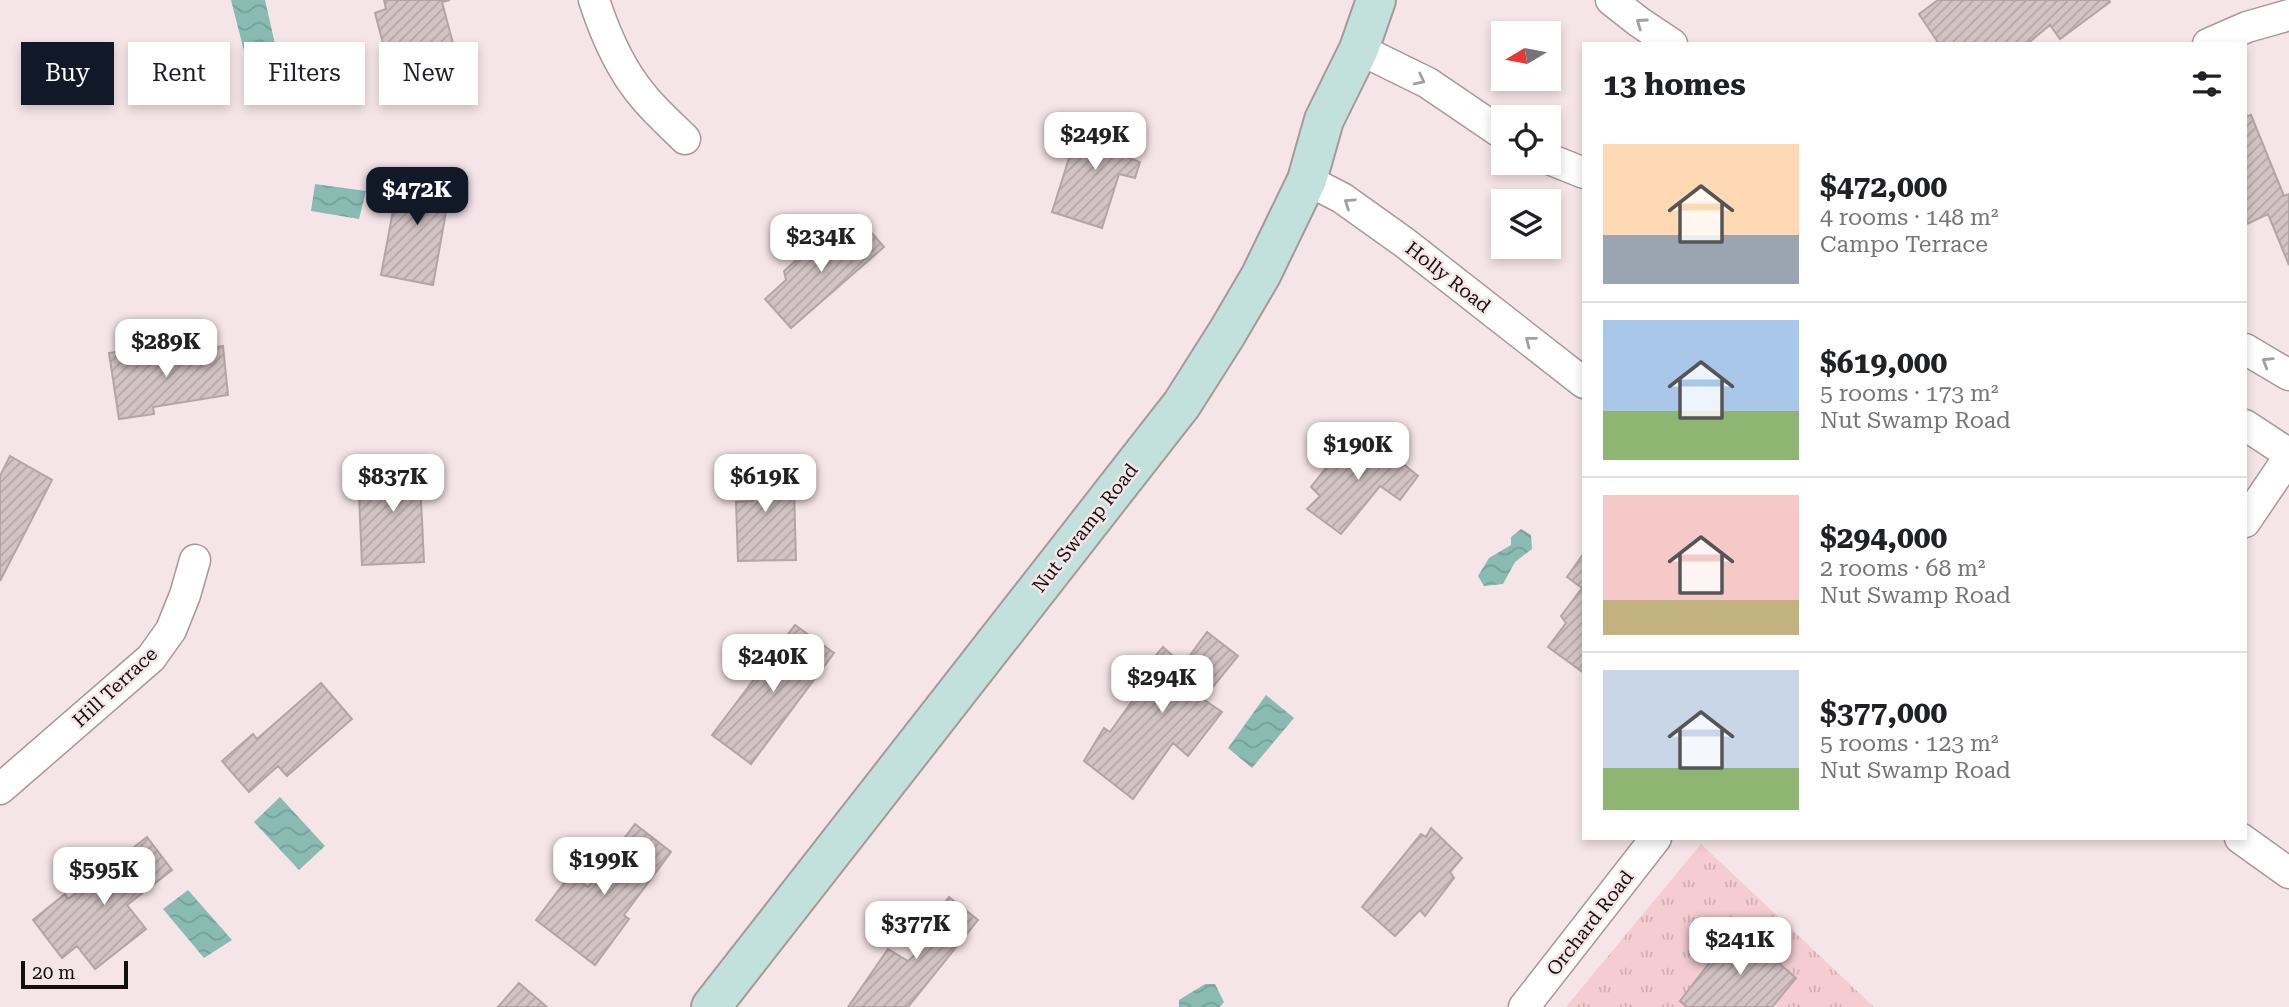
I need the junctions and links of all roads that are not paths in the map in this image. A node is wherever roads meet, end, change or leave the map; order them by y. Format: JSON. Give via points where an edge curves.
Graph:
{"nodes":[{"id":1,"x":594,"y":0,"type":"edge"},
{"id":2,"x":1376,"y":0,"type":"edge"},
{"id":3,"x":1611,"y":0,"type":"edge"},
{"id":4,"x":2289,"y":15,"type":"edge"},
{"id":5,"x":1669,"y":42,"type":"edge"},
{"id":6,"x":2213,"y":42,"type":"edge"},
{"id":7,"x":1359,"y":49,"type":"junction"},
{"id":8,"x":1491,"y":126,"type":"edge"},
{"id":9,"x":685,"y":139,"type":"dead end"},
{"id":10,"x":1561,"y":164,"type":"edge"},
{"id":11,"x":1582,"y":172,"type":"edge"},
{"id":12,"x":1307,"y":180,"type":"junction"},
{"id":13,"x":2247,"y":350,"type":"edge"},
{"id":14,"x":2289,"y":375,"type":"edge"},
{"id":15,"x":1582,"y":381,"type":"edge"},
{"id":16,"x":2247,"y":426,"type":"edge"},
{"id":17,"x":2289,"y":455,"type":"edge"},
{"id":18,"x":2247,"y":519,"type":"edge"},
{"id":19,"x":195,"y":560,"type":"dead end"},
{"id":20,"x":0,"y":789,"type":"edge"},
{"id":21,"x":1654,"y":840,"type":"edge"},
{"id":22,"x":2243,"y":840,"type":"edge"},
{"id":23,"x":2289,"y":873,"type":"edge"},
{"id":24,"x":712,"y":1007,"type":"edge"},
{"id":25,"x":1524,"y":1007,"type":"edge"}],
"edges":[{"from":1,"to":9,"type":"street","via":[[625,70],[643,97]]},
{"from":2,"to":7,"type":"main road","name":"Nut Swamp Road"},
{"from":5,"to":3,"type":"street","one_way":true},
{"from":4,"to":6,"type":"street"},
{"from":7,"to":8,"type":"street","one_way":true,"via":[[1428,83]]},
{"from":7,"to":12,"type":"main road","name":"Nut Swamp Road","via":[[1324,120]]},
{"from":10,"to":11,"type":"street"},
{"from":15,"to":12,"type":"street","name":"Holly Road","one_way":true,"via":[[1405,243],[1342,198]]},
{"from":12,"to":24,"type":"main road","name":"Nut Swamp Road","via":[[1261,275],[1182,404]]},
{"from":14,"to":13,"type":"street","one_way":true},
{"from":16,"to":17,"type":"street"},
{"from":17,"to":18,"type":"street"},
{"from":19,"to":20,"type":"street","name":"Hill Terrace","via":[[171,630],[151,658]]},
{"from":21,"to":25,"type":"street","name":"Orchard Road"},
{"from":22,"to":23,"type":"street"}]}
